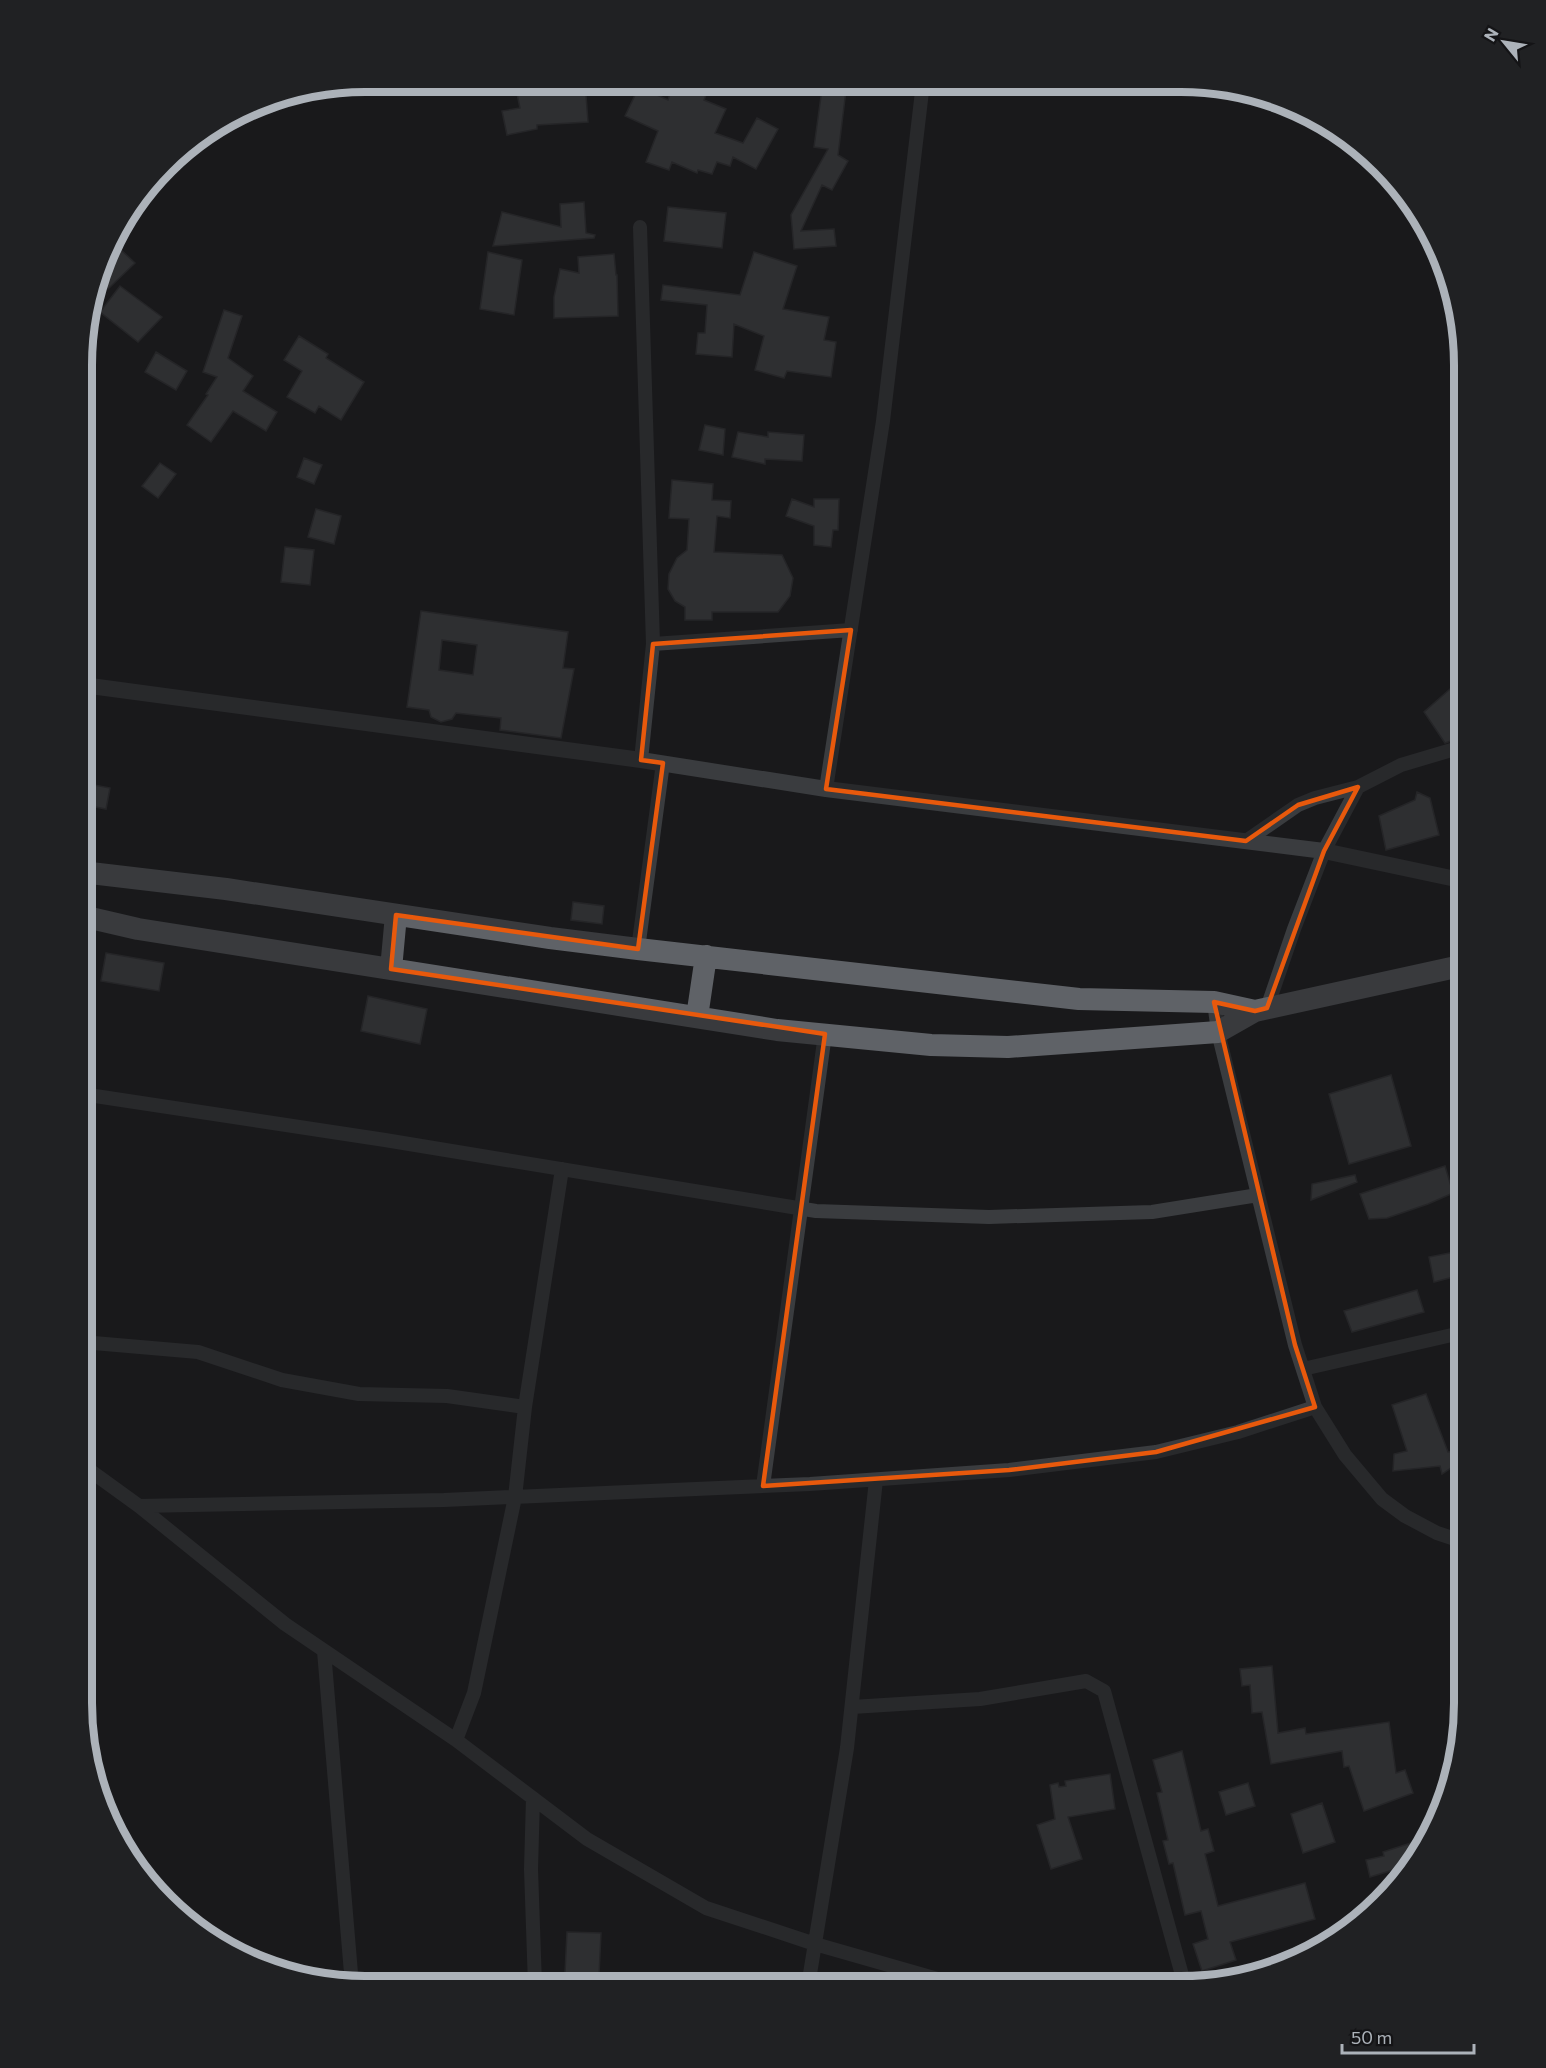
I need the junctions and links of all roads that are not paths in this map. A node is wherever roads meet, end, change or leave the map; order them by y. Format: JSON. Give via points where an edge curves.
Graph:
{"nodes":[{"id":1,"x":922,"y":92,"type":"edge"},
{"id":2,"x":640,"y":227,"type":"dead end"},
{"id":3,"x":851,"y":630,"type":"junction"},
{"id":4,"x":653,"y":644,"type":"junction"},
{"id":5,"x":92,"y":686,"type":"edge"},
{"id":6,"x":1454,"y":750,"type":"edge"},
{"id":7,"x":641,"y":760,"type":"junction"},
{"id":8,"x":663,"y":763,"type":"junction"},
{"id":9,"x":1358,"y":787,"type":"junction"},
{"id":10,"x":826,"y":789,"type":"junction"},
{"id":11,"x":1246,"y":841,"type":"junction"},
{"id":12,"x":1324,"y":851,"type":"junction"},
{"id":13,"x":92,"y":873,"type":"edge"},
{"id":14,"x":1454,"y":879,"type":"edge"},
{"id":15,"x":396,"y":915,"type":"junction"},
{"id":16,"x":92,"y":918,"type":"edge"},
{"id":17,"x":638,"y":949,"type":"junction"},
{"id":18,"x":706,"y":956,"type":"junction"},
{"id":19,"x":1454,"y":966,"type":"edge"},
{"id":20,"x":391,"y":969,"type":"junction"},
{"id":21,"x":1214,"y":1002,"type":"junction"},
{"id":22,"x":1261,"y":1010,"type":"junction"},
{"id":23,"x":697,"y":1017,"type":"junction"},
{"id":24,"x":1218,"y":1032,"type":"junction"},
{"id":25,"x":825,"y":1034,"type":"junction"},
{"id":26,"x":92,"y":1096,"type":"edge"},
{"id":27,"x":562,"y":1169,"type":"junction"},
{"id":28,"x":1258,"y":1195,"type":"junction"},
{"id":29,"x":801,"y":1209,"type":"junction"},
{"id":30,"x":1454,"y":1335,"type":"edge"},
{"id":31,"x":92,"y":1343,"type":"edge"},
{"id":32,"x":1303,"y":1369,"type":"junction"},
{"id":33,"x":525,"y":1407,"type":"junction"},
{"id":34,"x":1315,"y":1407,"type":"junction"},
{"id":35,"x":92,"y":1472,"type":"edge"},
{"id":36,"x":876,"y":1480,"type":"junction"},
{"id":37,"x":763,"y":1486,"type":"junction"},
{"id":38,"x":515,"y":1497,"type":"junction"},
{"id":39,"x":139,"y":1506,"type":"junction"},
{"id":40,"x":1454,"y":1539,"type":"edge"},
{"id":41,"x":324,"y":1651,"type":"junction"},
{"id":42,"x":852,"y":1707,"type":"junction"},
{"id":43,"x":456,"y":1740,"type":"junction"},
{"id":44,"x":533,"y":1798,"type":"junction"},
{"id":45,"x":815,"y":1944,"type":"junction"},
{"id":46,"x":351,"y":1976,"type":"edge"},
{"id":47,"x":535,"y":1976,"type":"edge"},
{"id":48,"x":810,"y":1976,"type":"edge"},
{"id":49,"x":927,"y":1976,"type":"edge"},
{"id":50,"x":1182,"y":1976,"type":"edge"}],
"edges":[{"from":1,"to":3,"type":"street","via":[[884,421]]},
{"from":2,"to":4,"type":"street"},
{"from":3,"to":4,"type":"street"},
{"from":3,"to":10,"type":"street"},
{"from":4,"to":7,"type":"street"},
{"from":5,"to":7,"type":"street"},
{"from":6,"to":9,"type":"street","via":[[1401,765]]},
{"from":7,"to":8,"type":"street"},
{"from":8,"to":10,"type":"street"},
{"from":8,"to":17,"type":"street"},
{"from":9,"to":11,"type":"street","via":[[1298,805]]},
{"from":9,"to":12,"type":"street"},
{"from":10,"to":11,"type":"street"},
{"from":11,"to":12,"type":"street"},
{"from":12,"to":14,"type":"street"},
{"from":12,"to":22,"type":"street"},
{"from":13,"to":15,"type":"highway"},
{"from":15,"to":17,"type":"highway"},
{"from":15,"to":20,"type":"highway"},
{"from":16,"to":20,"type":"highway"},
{"from":17,"to":18,"type":"highway"},
{"from":18,"to":21,"type":"highway","via":[[1079,999]]},
{"from":18,"to":23,"type":"highway"},
{"from":19,"to":22,"type":"highway"},
{"from":20,"to":23,"type":"highway"},
{"from":21,"to":22,"type":"highway"},
{"from":21,"to":24,"type":"street"},
{"from":22,"to":24,"type":"highway"},
{"from":23,"to":25,"type":"highway"},
{"from":24,"to":25,"type":"highway","via":[[1008,1047],[931,1045]]},
{"from":24,"to":28,"type":"street"},
{"from":25,"to":29,"type":"street"},
{"from":26,"to":27,"type":"street"},
{"from":27,"to":29,"type":"street"},
{"from":27,"to":33,"type":"street"},
{"from":28,"to":29,"type":"street","via":[[1152,1212],[989,1217]]},
{"from":28,"to":32,"type":"street"},
{"from":29,"to":37,"type":"street"},
{"from":30,"to":32,"type":"street"},
{"from":31,"to":33,"type":"street","via":[[198,1352],[282,1380],[359,1394],[447,1396]]},
{"from":32,"to":34,"type":"street"},
{"from":33,"to":38,"type":"street"},
{"from":34,"to":36,"type":"street","via":[[1238,1432],[1156,1452],[1009,1470]]},
{"from":34,"to":40,"type":"street","via":[[1345,1455],[1382,1499],[1405,1516]]},
{"from":35,"to":39,"type":"street"},
{"from":36,"to":37,"type":"street"},
{"from":36,"to":42,"type":"street"},
{"from":37,"to":38,"type":"street"},
{"from":38,"to":39,"type":"street"},
{"from":38,"to":43,"type":"street","via":[[474,1693]]},
{"from":39,"to":41,"type":"street"},
{"from":41,"to":43,"type":"street"},
{"from":41,"to":46,"type":"street"},
{"from":42,"to":45,"type":"street"},
{"from":42,"to":50,"type":"street","via":[[980,1699],[1086,1681],[1097,1685],[1104,1691]]},
{"from":43,"to":44,"type":"street"},
{"from":44,"to":45,"type":"street","via":[[586,1839],[706,1908]]},
{"from":44,"to":47,"type":"street"},
{"from":45,"to":48,"type":"street"},
{"from":45,"to":49,"type":"street"}]}
